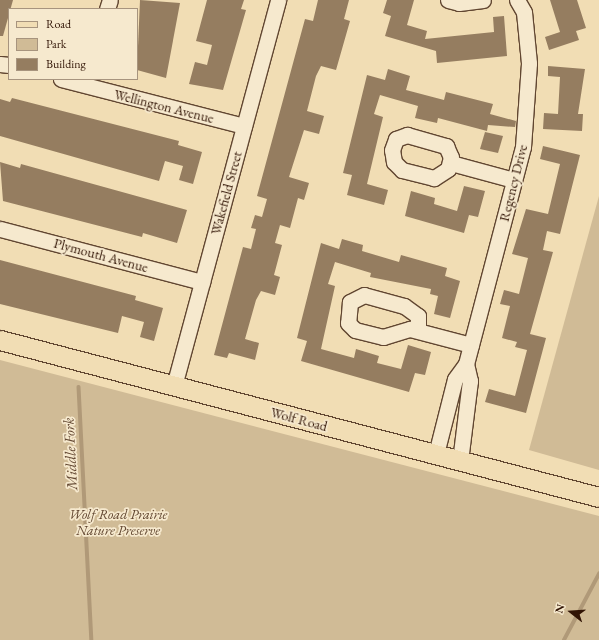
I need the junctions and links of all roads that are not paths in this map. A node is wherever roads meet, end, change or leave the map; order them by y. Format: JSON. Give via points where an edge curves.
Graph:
{"nodes":[{"id":1,"x":278,"y":0,"type":"edge"},
{"id":2,"x":448,"y":0,"type":"edge"},
{"id":3,"x":482,"y":0,"type":"edge"},
{"id":4,"x":517,"y":0,"type":"edge"},
{"id":5,"x":70,"y":80,"type":"edge"},
{"id":6,"x":88,"y":82,"type":"edge"},
{"id":7,"x":244,"y":126,"type":"junction"},
{"id":8,"x":451,"y":163,"type":"dead end"},
{"id":9,"x":514,"y":180,"type":"junction"},
{"id":10,"x":0,"y":229,"type":"edge"},
{"id":11,"x":202,"y":282,"type":"junction"},
{"id":12,"x":418,"y":330,"type":"dead end"},
{"id":13,"x":0,"y":340,"type":"edge"},
{"id":14,"x":471,"y":346,"type":"junction"},
{"id":15,"x":466,"y":364,"type":"junction"},
{"id":16,"x":174,"y":386,"type":"junction"},
{"id":17,"x":436,"y":454,"type":"junction"},
{"id":18,"x":460,"y":461,"type":"junction"},
{"id":19,"x":599,"y":497,"type":"edge"}],
"edges":[{"from":1,"to":7,"type":"street","name":"Wakefield Street"},
{"from":2,"to":3,"type":"street","via":[[459,3]]},
{"from":4,"to":9,"type":"street","name":"Regency Drive","via":[[524,12],[529,84],[523,147]]},
{"from":5,"to":6,"type":"street","name":"Wellington Avenue"},
{"from":6,"to":7,"type":"street","name":"Wellington Avenue"},
{"from":7,"to":11,"type":"street","name":"Wakefield Street"},
{"from":8,"to":9,"type":"street"},
{"from":9,"to":14,"type":"street","name":"Regency Drive"},
{"from":10,"to":11,"type":"street","name":"Plymouth Avenue"},
{"from":11,"to":16,"type":"street","name":"Wakefield Street"},
{"from":12,"to":14,"type":"street"},
{"from":13,"to":16,"type":"main road","name":"Wolf Road"},
{"from":14,"to":15,"type":"street","name":"Regency Drive"},
{"from":15,"to":17,"type":"street","name":"Regency Drive","via":[[455,379]]},
{"from":15,"to":18,"type":"street","name":"Regency Drive","via":[[470,381]]},
{"from":16,"to":17,"type":"main road","name":"Wolf Road"},
{"from":17,"to":18,"type":"main road","name":"Wolf Road"},
{"from":18,"to":19,"type":"main road","name":"Wolf Road"}]}
